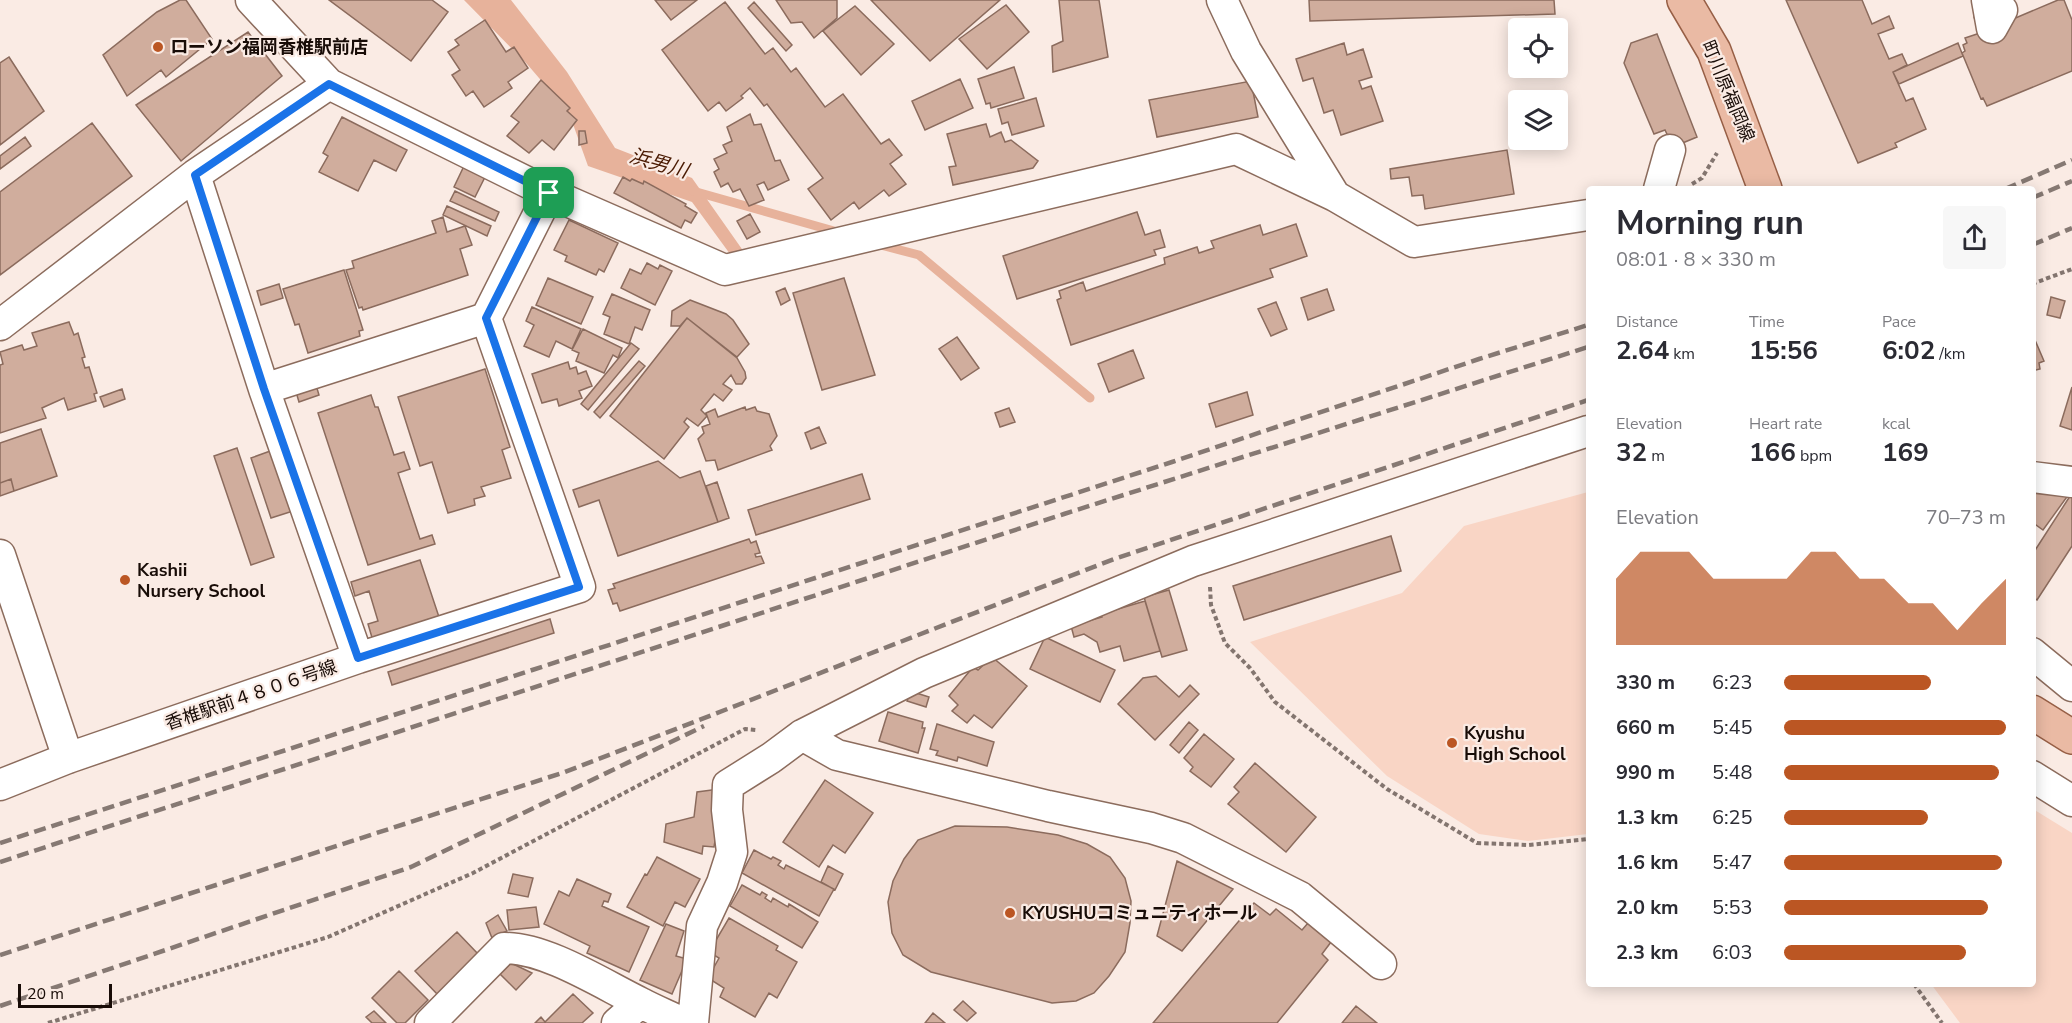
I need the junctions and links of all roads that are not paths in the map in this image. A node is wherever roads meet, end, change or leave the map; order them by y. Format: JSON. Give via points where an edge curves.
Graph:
{"nodes":[{"id":1,"x":250,"y":0,"type":"edge"},
{"id":2,"x":1222,"y":0,"type":"edge"},
{"id":3,"x":1684,"y":0,"type":"edge"},
{"id":4,"x":329,"y":84,"type":"junction"},
{"id":5,"x":1670,"y":150,"type":"dead end"},
{"id":6,"x":195,"y":175,"type":"junction"},
{"id":7,"x":1660,"y":186,"type":"edge"},
{"id":8,"x":1764,"y":186,"type":"edge"},
{"id":9,"x":549,"y":193,"type":"junction"},
{"id":10,"x":1335,"y":196,"type":"junction"},
{"id":11,"x":1586,"y":215,"type":"edge"},
{"id":12,"x":486,"y":318,"type":"junction"},
{"id":13,"x":0,"y":325,"type":"edge"},
{"id":14,"x":264,"y":389,"type":"junction"},
{"id":15,"x":1586,"y":432,"type":"edge"},
{"id":16,"x":2036,"y":478,"type":"edge"},
{"id":17,"x":2072,"y":482,"type":"edge"},
{"id":18,"x":0,"y":555,"type":"edge"},
{"id":19,"x":2036,"y":657,"type":"edge"},
{"id":20,"x":358,"y":658,"type":"junction"},
{"id":21,"x":2072,"y":687,"type":"edge"},
{"id":22,"x":2036,"y":714,"type":"edge"},
{"id":23,"x":802,"y":735,"type":"junction"},
{"id":24,"x":2072,"y":737,"type":"edge"},
{"id":25,"x":68,"y":758,"type":"junction"},
{"id":26,"x":2036,"y":778,"type":"edge"},
{"id":27,"x":0,"y":785,"type":"edge"},
{"id":28,"x":2072,"y":801,"type":"edge"},
{"id":29,"x":1381,"y":964,"type":"dead end"},
{"id":30,"x":640,"y":1003,"type":"junction"},
{"id":31,"x":430,"y":1023,"type":"edge"},
{"id":32,"x":617,"y":1023,"type":"edge"},
{"id":33,"x":683,"y":1023,"type":"edge"},
{"id":34,"x":693,"y":1023,"type":"edge"}],
"edges":[{"from":1,"to":4,"type":"street"},
{"from":2,"to":10,"type":"street","via":[[1246,51]]},
{"from":3,"to":8,"type":"main road","name":"町川原福岡線","via":[[1714,51]]},
{"from":4,"to":6,"type":"street"},
{"from":4,"to":9,"type":"street"},
{"from":5,"to":7,"type":"street"},
{"from":6,"to":13,"type":"street"},
{"from":6,"to":14,"type":"street"},
{"from":9,"to":10,"type":"street","via":[[725,270],[1236,149]]},
{"from":9,"to":12,"type":"street"},
{"from":10,"to":11,"type":"street","via":[[1414,242]]},
{"from":12,"to":14,"type":"street"},
{"from":12,"to":20,"type":"street","name":"香椎駅前４８０６号線","via":[[579,587]]},
{"from":14,"to":20,"type":"street"},
{"from":15,"to":23,"type":"street","via":[[1209,556],[924,673]]},
{"from":16,"to":17,"type":"street"},
{"from":18,"to":25,"type":"street"},
{"from":19,"to":21,"type":"street"},
{"from":20,"to":25,"type":"street","name":"香椎駅前４８０６号線"},
{"from":22,"to":24,"type":"main road"},
{"from":23,"to":29,"type":"street","via":[[837,755],[1183,838],[1299,897]]},
{"from":23,"to":34,"type":"street","via":[[728,785],[726,810],[732,852],[702,926]]},
{"from":25,"to":27,"type":"street","name":"香椎駅前４８０６号線"},
{"from":26,"to":28,"type":"street"},
{"from":30,"to":31,"type":"street","via":[[584,972],[520,948],[504,948]]},
{"from":30,"to":32,"type":"street"},
{"from":30,"to":33,"type":"street"}]}
